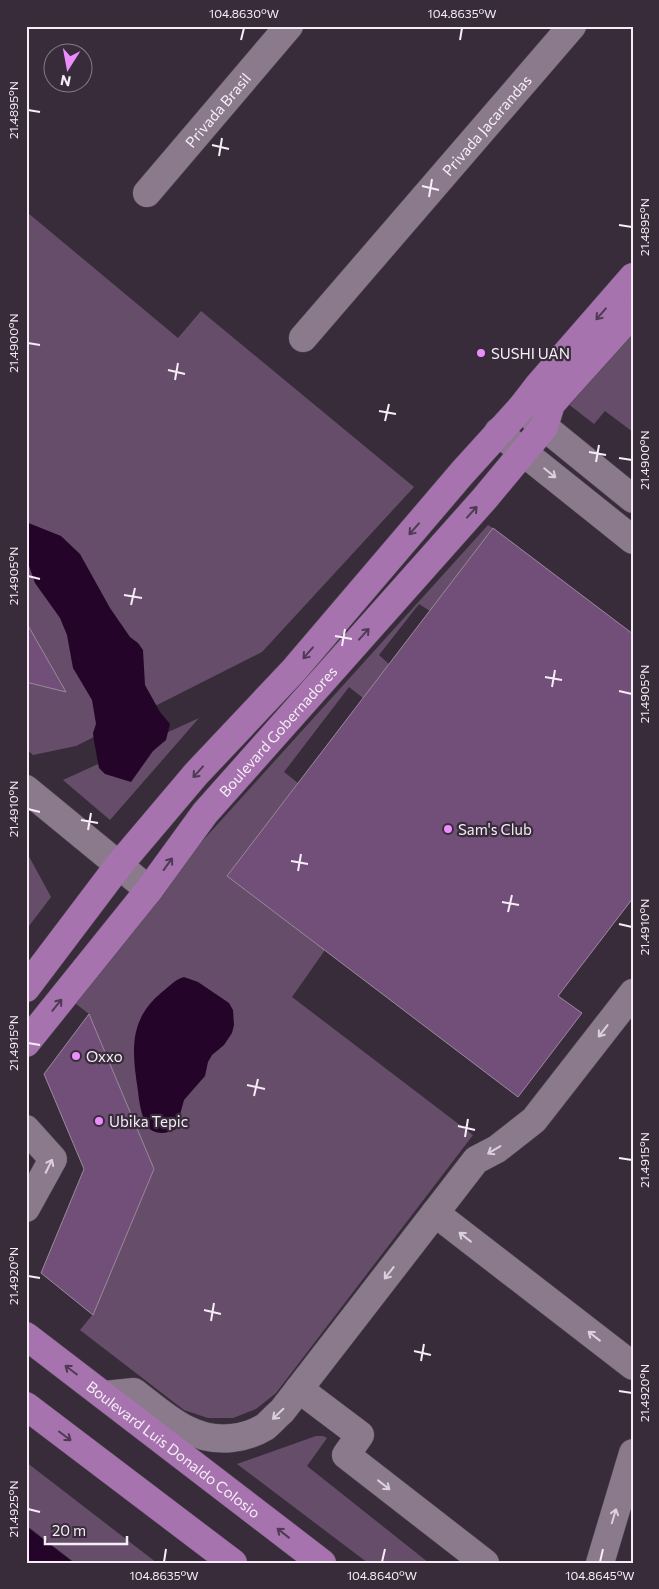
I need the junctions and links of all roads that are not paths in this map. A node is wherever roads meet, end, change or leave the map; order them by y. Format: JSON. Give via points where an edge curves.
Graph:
{"nodes":[{"id":1,"x":289,"y":26,"type":"edge"},
{"id":2,"x":572,"y":26,"type":"edge"},
{"id":3,"x":147,"y":193,"type":"dead end"},
{"id":4,"x":633,"y":278,"type":"edge"},
{"id":5,"x":633,"y":313,"type":"edge"},
{"id":6,"x":303,"y":338,"type":"dead end"},
{"id":7,"x":521,"y":408,"type":"junction"},
{"id":8,"x":544,"y":427,"type":"junction"},
{"id":9,"x":498,"y":432,"type":"junction"},
{"id":10,"x":524,"y":452,"type":"junction"},
{"id":11,"x":633,"y":499,"type":"edge"},
{"id":12,"x":633,"y":540,"type":"edge"},
{"id":13,"x":26,"y":789,"type":"edge"},
{"id":14,"x":119,"y":865,"type":"junction"},
{"id":15,"x":149,"y":890,"type":"junction"},
{"id":16,"x":26,"y":988,"type":"edge"},
{"id":17,"x":633,"y":993,"type":"edge"},
{"id":18,"x":26,"y":1043,"type":"edge"},
{"id":19,"x":26,"y":1130,"type":"edge"},
{"id":20,"x":26,"y":1208,"type":"edge"},
{"id":21,"x":435,"y":1213,"type":"junction"},
{"id":22,"x":26,"y":1336,"type":"edge"},
{"id":23,"x":633,"y":1366,"type":"edge"},
{"id":24,"x":299,"y":1389,"type":"junction"},
{"id":25,"x":104,"y":1395,"type":"junction"},
{"id":26,"x":26,"y":1406,"type":"edge"},
{"id":27,"x":633,"y":1453,"type":"edge"},
{"id":28,"x":233,"y":1563,"type":"edge"},
{"id":29,"x":322,"y":1563,"type":"edge"},
{"id":30,"x":485,"y":1563,"type":"edge"},
{"id":31,"x":600,"y":1563,"type":"edge"}],
"edges":[{"from":1,"to":3,"type":"street","name":"Privada Brasil"},
{"from":2,"to":6,"type":"street","name":"Privada Jacarandas"},
{"from":4,"to":7,"type":"main road","name":"Boulevard Gobernadores","one_way":true},
{"from":5,"to":8,"type":"main road","name":"Boulevard Gobernadores","via":[[551,404]]},
{"from":7,"to":8,"type":"street"},
{"from":7,"to":9,"type":"main road","name":"Boulevard Gobernadores"},
{"from":8,"to":10,"type":"main road","name":"Boulevard Gobernadores"},
{"from":8,"to":11,"type":"street"},
{"from":9,"to":10,"type":"street"},
{"from":9,"to":14,"type":"main road","name":"Boulevard Gobernadores","one_way":true,"via":[[294,670],[196,774]]},
{"from":10,"to":12,"type":"street","one_way":true},
{"from":15,"to":10,"type":"main road","name":"Boulevard Gobernadores","one_way":true,"via":[[205,813]]},
{"from":13,"to":14,"type":"street"},
{"from":14,"to":15,"type":"street"},
{"from":14,"to":16,"type":"main road","name":"Boulevard Gobernadores"},
{"from":18,"to":15,"type":"main road","name":"Boulevard Gobernadores","one_way":true},
{"from":17,"to":21,"type":"street","one_way":true,"via":[[534,1120],[497,1149],[476,1160]]},
{"from":20,"to":19,"type":"street","one_way":true,"via":[[53,1159]]},
{"from":23,"to":21,"type":"street","one_way":true},
{"from":21,"to":24,"type":"street","one_way":true},
{"from":25,"to":22,"type":"main road","name":"Boulevard Luis Donaldo Colosio","one_way":true},
{"from":24,"to":25,"type":"street","one_way":true,"via":[[264,1427],[243,1437],[219,1440],[196,1435],[175,1424],[134,1392]]},
{"from":24,"to":30,"type":"street","one_way":true,"via":[[360,1435],[346,1456]]},
{"from":29,"to":25,"type":"main road","name":"Boulevard Luis Donaldo Colosio","one_way":true},
{"from":26,"to":28,"type":"main road","one_way":true},
{"from":31,"to":27,"type":"street","one_way":true}]}
